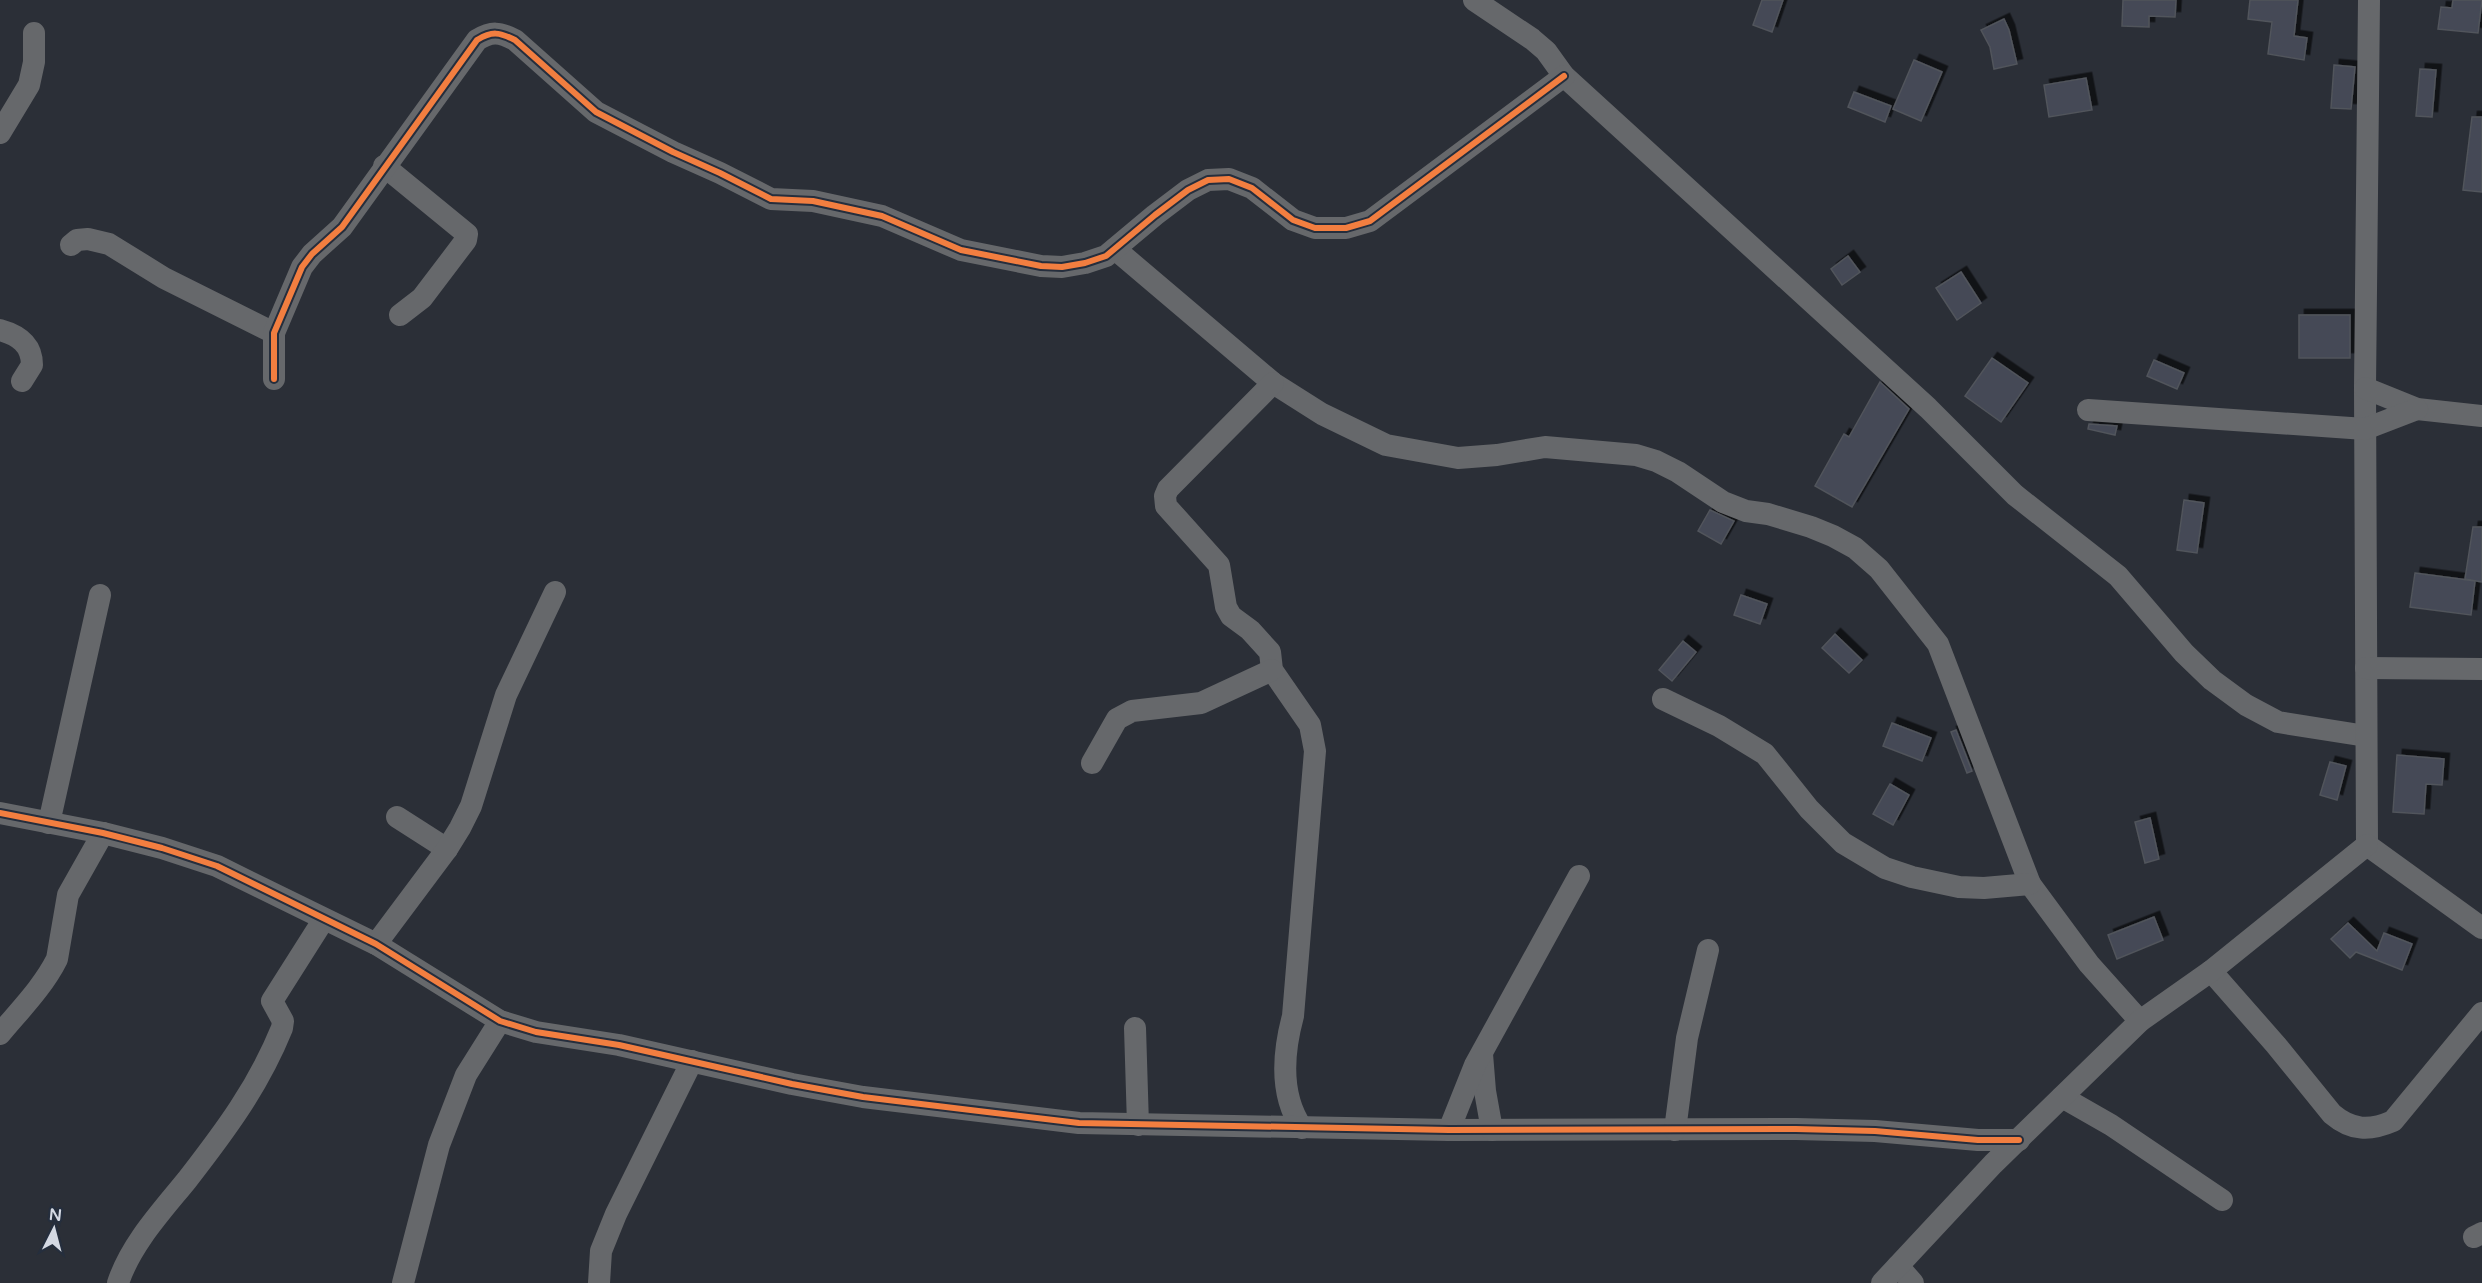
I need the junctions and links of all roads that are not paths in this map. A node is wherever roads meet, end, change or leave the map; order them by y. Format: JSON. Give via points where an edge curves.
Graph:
{"nodes":[{"id":1,"x":1474,"y":0,"type":"edge"},
{"id":2,"x":2369,"y":0,"type":"edge"},
{"id":3,"x":34,"y":33,"type":"dead end"},
{"id":4,"x":1564,"y":76,"type":"junction"},
{"id":5,"x":0,"y":133,"type":"edge"},
{"id":6,"x":384,"y":166,"type":"junction"},
{"id":7,"x":70,"y":245,"type":"dead end"},
{"id":8,"x":1114,"y":249,"type":"junction"},
{"id":9,"x":400,"y":315,"type":"dead end"},
{"id":10,"x":0,"y":330,"type":"edge"},
{"id":11,"x":274,"y":333,"type":"junction"},
{"id":12,"x":273,"y":379,"type":"dead end"},
{"id":13,"x":22,"y":381,"type":"dead end"},
{"id":14,"x":1272,"y":383,"type":"junction"},
{"id":15,"x":2365,"y":388,"type":"junction"},
{"id":16,"x":2417,"y":409,"type":"junction"},
{"id":17,"x":2088,"y":410,"type":"dead end"},
{"id":18,"x":2482,"y":416,"type":"edge"},
{"id":19,"x":2365,"y":429,"type":"junction"},
{"id":20,"x":555,"y":592,"type":"dead end"},
{"id":21,"x":100,"y":595,"type":"dead end"},
{"id":22,"x":2366,"y":668,"type":"junction"},
{"id":23,"x":2482,"y":669,"type":"edge"},
{"id":24,"x":1272,"y":670,"type":"junction"},
{"id":25,"x":1663,"y":699,"type":"dead end"},
{"id":26,"x":2366,"y":736,"type":"junction"},
{"id":27,"x":1092,"y":763,"type":"dead end"},
{"id":28,"x":0,"y":813,"type":"edge"},
{"id":29,"x":397,"y":817,"type":"dead end"},
{"id":30,"x":49,"y":823,"type":"junction"},
{"id":31,"x":103,"y":833,"type":"junction"},
{"id":32,"x":2367,"y":845,"type":"junction"},
{"id":33,"x":447,"y":849,"type":"junction"},
{"id":34,"x":1579,"y":876,"type":"dead end"},
{"id":35,"x":2030,"y":884,"type":"junction"},
{"id":36,"x":324,"y":919,"type":"junction"},
{"id":37,"x":2482,"y":928,"type":"edge"},
{"id":38,"x":375,"y":944,"type":"junction"},
{"id":39,"x":1708,"y":950,"type":"dead end"},
{"id":40,"x":2211,"y":971,"type":"junction"},
{"id":41,"x":2482,"y":1013,"type":"edge"},
{"id":42,"x":500,"y":1021,"type":"junction"},
{"id":43,"x":2140,"y":1021,"type":"junction"},
{"id":44,"x":1136,"y":1028,"type":"dead end"},
{"id":45,"x":0,"y":1034,"type":"edge"},
{"id":46,"x":1482,"y":1054,"type":"junction"},
{"id":47,"x":692,"y":1061,"type":"junction"},
{"id":48,"x":2062,"y":1097,"type":"junction"},
{"id":49,"x":1138,"y":1125,"type":"junction"},
{"id":50,"x":1302,"y":1128,"type":"junction"},
{"id":51,"x":1449,"y":1130,"type":"junction"},
{"id":52,"x":1492,"y":1130,"type":"junction"},
{"id":53,"x":1675,"y":1130,"type":"junction"},
{"id":54,"x":2019,"y":1140,"type":"junction"},
{"id":55,"x":2222,"y":1200,"type":"dead end"},
{"id":56,"x":1898,"y":1266,"type":"junction"},
{"id":57,"x":118,"y":1283,"type":"edge"},
{"id":58,"x":403,"y":1283,"type":"edge"},
{"id":59,"x":599,"y":1283,"type":"edge"},
{"id":60,"x":1882,"y":1283,"type":"edge"},
{"id":61,"x":1913,"y":1283,"type":"edge"}],
"edges":[{"from":1,"to":4,"type":"street","via":[[1532,39]]},
{"from":2,"to":15,"type":"street"},
{"from":3,"to":5,"type":"street","via":[[29,85]]},
{"from":4,"to":8,"type":"street","via":[[1370,221],[1346,228],[1315,228],[1293,220],[1252,188],[1229,179],[1208,180],[1188,190]]},
{"from":4,"to":26,"type":"street","via":[[1928,408],[2015,495],[2118,576],[2212,680],[2278,722]]},
{"from":6,"to":8,"type":"street","via":[[477,40],[488,33],[500,33],[514,40],[596,112],[771,199],[813,201],[882,216],[962,250],[1041,266],[1084,263]]},
{"from":6,"to":9,"type":"street","via":[[467,234],[422,298]]},
{"from":6,"to":11,"type":"street","via":[[342,227],[302,267]]},
{"from":7,"to":11,"type":"street","via":[[88,239],[110,244],[165,278]]},
{"from":8,"to":14,"type":"street"},
{"from":10,"to":13,"type":"street","via":[[23,339],[29,348],[32,365]]},
{"from":11,"to":12,"type":"street"},
{"from":14,"to":24,"type":"street","via":[[1165,496],[1166,506],[1219,565],[1226,607],[1270,652]]},
{"from":14,"to":35,"type":"street","via":[[1322,414],[1386,445],[1409,451],[1476,458],[1545,447],[1636,455],[1678,472],[1722,502],[1811,527],[1854,548],[1879,569],[1938,644]]},
{"from":15,"to":16,"type":"street"},
{"from":15,"to":19,"type":"street"},
{"from":16,"to":18,"type":"street"},
{"from":16,"to":19,"type":"street"},
{"from":17,"to":19,"type":"street"},
{"from":19,"to":22,"type":"street"},
{"from":20,"to":33,"type":"street","via":[[506,695],[471,806]]},
{"from":21,"to":30,"type":"street"},
{"from":22,"to":23,"type":"street"},
{"from":22,"to":26,"type":"street"},
{"from":24,"to":27,"type":"street","via":[[1201,703],[1123,714]]},
{"from":24,"to":50,"type":"street","via":[[1310,725],[1315,751],[1293,1016],[1285,1045],[1288,1096],[1293,1115]]},
{"from":25,"to":35,"type":"street","via":[[1765,754],[1809,809],[1843,843],[1885,868],[1959,887]]},
{"from":26,"to":32,"type":"street"},
{"from":28,"to":30,"type":"street"},
{"from":29,"to":33,"type":"street"},
{"from":30,"to":31,"type":"street"},
{"from":31,"to":36,"type":"street","via":[[217,866]]},
{"from":31,"to":45,"type":"street","via":[[68,895],[53,967]]},
{"from":32,"to":37,"type":"street"},
{"from":32,"to":40,"type":"street"},
{"from":33,"to":38,"type":"street"},
{"from":34,"to":46,"type":"street"},
{"from":35,"to":43,"type":"street","via":[[2089,964]]},
{"from":36,"to":38,"type":"street"},
{"from":36,"to":57,"type":"street","via":[[272,1001],[283,1021],[282,1028],[251,1093],[137,1244]]},
{"from":38,"to":42,"type":"street"},
{"from":39,"to":53,"type":"street","via":[[1686,1038]]},
{"from":40,"to":41,"type":"street","via":[[2332,1114],[2357,1128],[2376,1128],[2393,1121]]},
{"from":40,"to":43,"type":"street"},
{"from":42,"to":47,"type":"street","via":[[536,1032]]},
{"from":42,"to":58,"type":"street","via":[[466,1075],[439,1145]]},
{"from":43,"to":48,"type":"street"},
{"from":44,"to":49,"type":"street"},
{"from":46,"to":51,"type":"street","via":[[1467,1080]]},
{"from":46,"to":52,"type":"street"},
{"from":47,"to":49,"type":"street","via":[[863,1097],[1079,1123]]},
{"from":47,"to":59,"type":"street","via":[[616,1214],[601,1251]]},
{"from":48,"to":54,"type":"street"},
{"from":48,"to":55,"type":"street"},
{"from":49,"to":50,"type":"street"},
{"from":50,"to":51,"type":"street"},
{"from":51,"to":52,"type":"street"},
{"from":52,"to":53,"type":"street"},
{"from":53,"to":54,"type":"street","via":[[1853,1131]]},
{"from":54,"to":56,"type":"street"},
{"from":56,"to":60,"type":"street"},
{"from":56,"to":61,"type":"street"}]}
